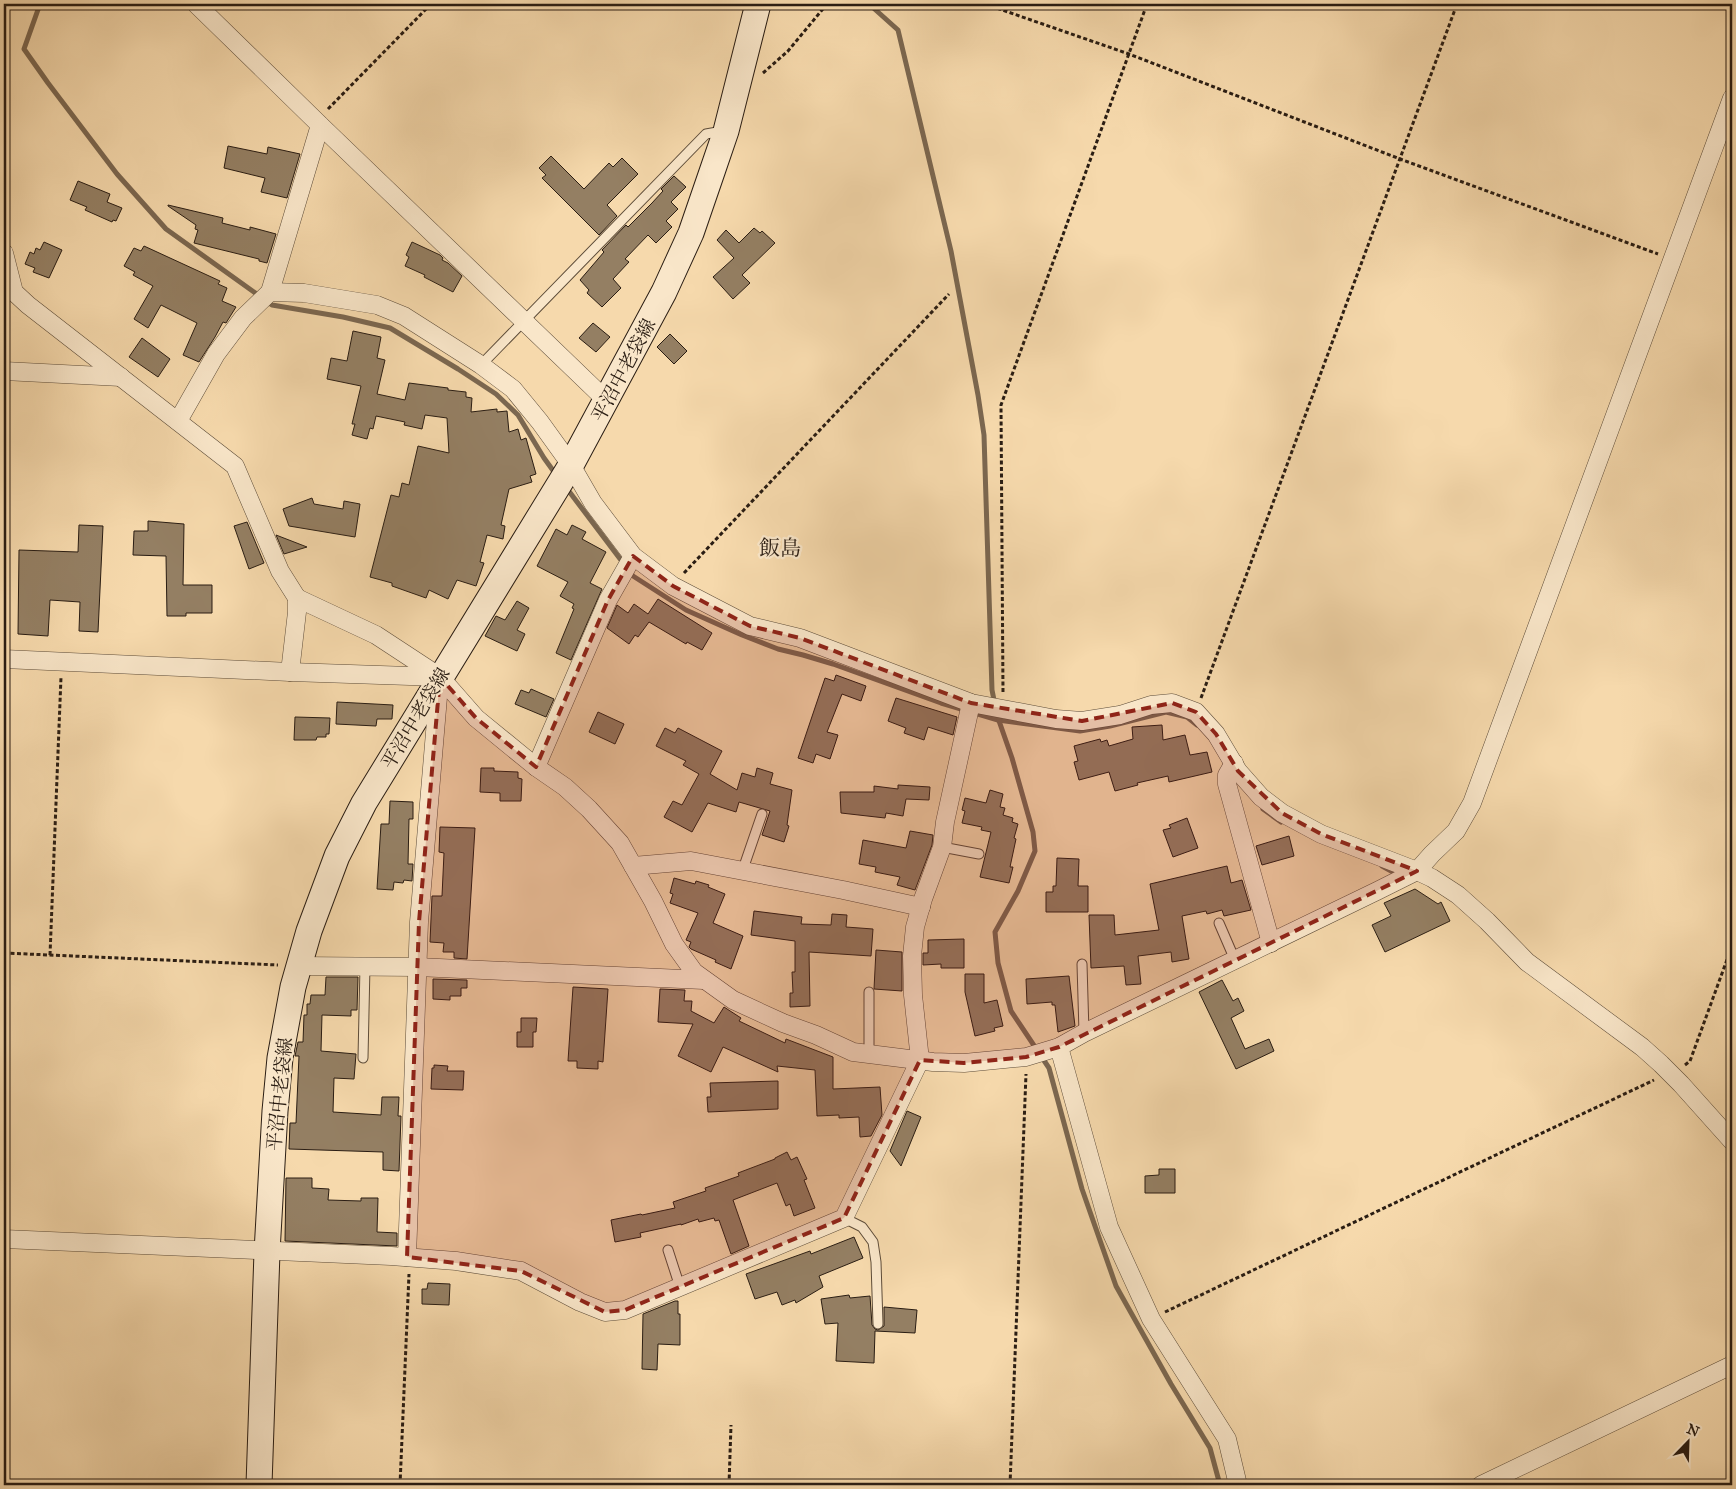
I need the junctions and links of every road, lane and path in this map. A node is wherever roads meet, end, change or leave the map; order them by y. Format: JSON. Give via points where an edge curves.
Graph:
{"nodes":[{"id":1,"x":196,"y":4,"type":"edge"},
{"id":2,"x":431,"y":4,"type":"edge"},
{"id":3,"x":758,"y":4,"type":"edge"},
{"id":4,"x":828,"y":4,"type":"edge"},
{"id":5,"x":985,"y":4,"type":"edge"},
{"id":6,"x":1147,"y":4,"type":"edge"},
{"id":7,"x":1457,"y":4,"type":"edge"},
{"id":8,"x":1129,"y":54,"type":"junction"},
{"id":9,"x":737,"y":89,"type":"junction"},
{"id":10,"x":1732,"y":98,"type":"edge"},
{"id":11,"x":318,"y":123,"type":"junction"},
{"id":12,"x":726,"y":131,"type":"junction"},
{"id":13,"x":1400,"y":159,"type":"junction"},
{"id":14,"x":4,"y":253,"type":"edge"},
{"id":15,"x":1673,"y":260,"type":"junction"},
{"id":16,"x":270,"y":292,"type":"junction"},
{"id":17,"x":949,"y":294,"type":"dead end"},
{"id":18,"x":524,"y":320,"type":"junction"},
{"id":19,"x":481,"y":365,"type":"junction"},
{"id":20,"x":4,"y":371,"type":"edge"},
{"id":21,"x":120,"y":377,"type":"junction"},
{"id":22,"x":606,"y":401,"type":"junction"},
{"id":23,"x":178,"y":421,"type":"junction"},
{"id":24,"x":571,"y":465,"type":"junction"},
{"id":25,"x":633,"y":556,"type":"junction"},
{"id":26,"x":672,"y":586,"type":"junction"},
{"id":27,"x":297,"y":598,"type":"junction"},
{"id":28,"x":4,"y":659,"type":"edge"},
{"id":29,"x":61,"y":661,"type":"junction"},
{"id":30,"x":290,"y":672,"type":"junction"},
{"id":31,"x":440,"y":677,"type":"junction"},
{"id":32,"x":971,"y":703,"type":"junction"},
{"id":33,"x":1003,"y":709,"type":"junction"},
{"id":34,"x":1196,"y":712,"type":"junction"},
{"id":35,"x":1234,"y":763,"type":"junction"},
{"id":36,"x":536,"y":767,"type":"junction"},
{"id":37,"x":762,"y":814,"type":"dead end"},
{"id":38,"x":942,"y":847,"type":"junction"},
{"id":39,"x":978,"y":854,"type":"dead end"},
{"id":40,"x":633,"y":866,"type":"junction"},
{"id":41,"x":1417,"y":870,"type":"junction"},
{"id":42,"x":742,"y":872,"type":"junction"},
{"id":43,"x":920,"y":907,"type":"junction"},
{"id":44,"x":1219,"y":923,"type":"dead end"},
{"id":45,"x":1271,"y":943,"type":"junction"},
{"id":46,"x":1732,"y":946,"type":"edge"},
{"id":47,"x":4,"y":953,"type":"edge"},
{"id":48,"x":50,"y":955,"type":"junction"},
{"id":49,"x":1235,"y":960,"type":"junction"},
{"id":50,"x":1082,"y":964,"type":"dead end"},
{"id":51,"x":298,"y":966,"type":"junction"},
{"id":52,"x":365,"y":966,"type":"junction"},
{"id":53,"x":417,"y":966,"type":"junction"},
{"id":54,"x":704,"y":980,"type":"junction"},
{"id":55,"x":869,"y":992,"type":"dead end"},
{"id":56,"x":1084,"y":1032,"type":"junction"},
{"id":57,"x":1059,"y":1047,"type":"junction"},
{"id":58,"x":869,"y":1054,"type":"junction"},
{"id":59,"x":1026,"y":1057,"type":"junction"},
{"id":60,"x":363,"y":1058,"type":"dead end"},
{"id":61,"x":920,"y":1060,"type":"junction"},
{"id":62,"x":1672,"y":1074,"type":"junction"},
{"id":63,"x":1732,"y":1140,"type":"edge"},
{"id":64,"x":844,"y":1218,"type":"junction"},
{"id":65,"x":4,"y":1240,"type":"edge"},
{"id":66,"x":668,"y":1250,"type":"dead end"},
{"id":67,"x":267,"y":1252,"type":"junction"},
{"id":68,"x":408,"y":1257,"type":"junction"},
{"id":69,"x":680,"y":1287,"type":"junction"},
{"id":70,"x":1151,"y":1318,"type":"junction"},
{"id":71,"x":878,"y":1324,"type":"dead end"},
{"id":72,"x":1732,"y":1365,"type":"edge"},
{"id":73,"x":732,"y":1425,"type":"dead end"},
{"id":74,"x":259,"y":1485,"type":"edge"},
{"id":75,"x":400,"y":1485,"type":"edge"},
{"id":76,"x":729,"y":1485,"type":"edge"},
{"id":77,"x":1010,"y":1485,"type":"edge"},
{"id":78,"x":1238,"y":1485,"type":"edge"},
{"id":79,"x":1481,"y":1485,"type":"edge"}],
"edges":[{"from":1,"to":11,"type":"street"},
{"from":2,"to":11,"type":"path"},
{"from":3,"to":9,"type":"main road","name":"平沼中老袋線"},
{"from":4,"to":9,"type":"path","via":[[788,51],[760,75]]},
{"from":5,"to":8,"type":"path"},
{"from":6,"to":8,"type":"path"},
{"from":7,"to":13,"type":"path"},
{"from":8,"to":13,"type":"path"},
{"from":8,"to":33,"type":"path","via":[[1001,405]]},
{"from":9,"to":12,"type":"main road","name":"平沼中老袋線"},
{"from":10,"to":15,"type":"street"},
{"from":11,"to":16,"type":"street"},
{"from":11,"to":18,"type":"street"},
{"from":12,"to":18,"type":"lane","via":[[706,134]]},
{"from":12,"to":22,"type":"main road","name":"平沼中老袋線","via":[[691,233],[664,292]]},
{"from":13,"to":15,"type":"path"},
{"from":13,"to":34,"type":"path"},
{"from":14,"to":21,"type":"street","via":[[14,292]]},
{"from":15,"to":41,"type":"street","via":[[1472,803],[1456,831]]},
{"from":16,"to":19,"type":"street","via":[[304,292],[378,305],[404,316]]},
{"from":16,"to":23,"type":"street","via":[[243,318],[216,354]]},
{"from":17,"to":26,"type":"path"},
{"from":18,"to":19,"type":"lane"},
{"from":18,"to":22,"type":"street"},
{"from":19,"to":24,"type":"street","via":[[513,388]]},
{"from":20,"to":21,"type":"street"},
{"from":21,"to":23,"type":"street"},
{"from":22,"to":24,"type":"main road","name":"平沼中老袋線"},
{"from":23,"to":27,"type":"street","via":[[235,466],[280,571]]},
{"from":24,"to":25,"type":"street","via":[[593,503]]},
{"from":24,"to":31,"type":"main road","name":"平沼中老袋線"},
{"from":25,"to":26,"type":"street"},
{"from":25,"to":36,"type":"street","via":[[608,600]]},
{"from":26,"to":32,"type":"street","via":[[750,626],[800,638]]},
{"from":27,"to":30,"type":"street"},
{"from":27,"to":31,"type":"street","via":[[376,635]]},
{"from":28,"to":29,"type":"street"},
{"from":29,"to":30,"type":"street"},
{"from":29,"to":48,"type":"path"},
{"from":30,"to":31,"type":"street"},
{"from":31,"to":36,"type":"street","via":[[476,718]]},
{"from":31,"to":51,"type":"main road","name":"平沼中老袋線","via":[[364,803],[341,848]]},
{"from":31,"to":53,"type":"street"},
{"from":32,"to":33,"type":"street"},
{"from":32,"to":38,"type":"street"},
{"from":33,"to":34,"type":"street","via":[[1082,721],[1172,703]]},
{"from":34,"to":35,"type":"street","via":[[1216,734]]},
{"from":35,"to":41,"type":"street","via":[[1238,772],[1261,796],[1282,813],[1321,834]]},
{"from":35,"to":45,"type":"street","via":[[1226,784]]},
{"from":36,"to":40,"type":"street","via":[[589,809],[620,843]]},
{"from":37,"to":42,"type":"lane"},
{"from":38,"to":39,"type":"lane"},
{"from":38,"to":43,"type":"street"},
{"from":40,"to":42,"type":"street","via":[[691,861]]},
{"from":40,"to":54,"type":"street","via":[[674,944],[694,972]]},
{"from":41,"to":45,"type":"street"},
{"from":41,"to":62,"type":"street","via":[[1458,895],[1528,962]]},
{"from":42,"to":43,"type":"street"},
{"from":43,"to":61,"type":"street","via":[[912,956]]},
{"from":44,"to":49,"type":"lane"},
{"from":45,"to":49,"type":"street"},
{"from":46,"to":62,"type":"path","via":[[1690,1061]]},
{"from":47,"to":48,"type":"path"},
{"from":48,"to":51,"type":"path"},
{"from":49,"to":56,"type":"street"},
{"from":50,"to":56,"type":"lane"},
{"from":51,"to":52,"type":"street"},
{"from":51,"to":67,"type":"main road","name":"平沼中老袋線","via":[[277,1084]]},
{"from":52,"to":53,"type":"street"},
{"from":52,"to":60,"type":"lane"},
{"from":53,"to":54,"type":"street"},
{"from":53,"to":68,"type":"street"},
{"from":54,"to":58,"type":"street","via":[[733,1000],[783,1023],[853,1052]]},
{"from":55,"to":58,"type":"lane"},
{"from":56,"to":57,"type":"street"},
{"from":57,"to":59,"type":"street"},
{"from":57,"to":70,"type":"street","via":[[1109,1227]]},
{"from":58,"to":61,"type":"street"},
{"from":59,"to":61,"type":"street","via":[[964,1063]]},
{"from":59,"to":77,"type":"path"},
{"from":61,"to":64,"type":"street"},
{"from":62,"to":63,"type":"street"},
{"from":62,"to":70,"type":"path"},
{"from":64,"to":69,"type":"street"},
{"from":64,"to":71,"type":"lane","via":[[862,1227],[873,1242]]},
{"from":65,"to":67,"type":"street"},
{"from":66,"to":69,"type":"lane"},
{"from":67,"to":68,"type":"street"},
{"from":67,"to":74,"type":"main road","name":"平沼中老袋線"},
{"from":68,"to":69,"type":"street","via":[[521,1271],[604,1312],[625,1310]]},
{"from":68,"to":75,"type":"path"},
{"from":70,"to":78,"type":"street","via":[[1226,1439]]},
{"from":72,"to":79,"type":"street"},
{"from":73,"to":76,"type":"path"}]}
